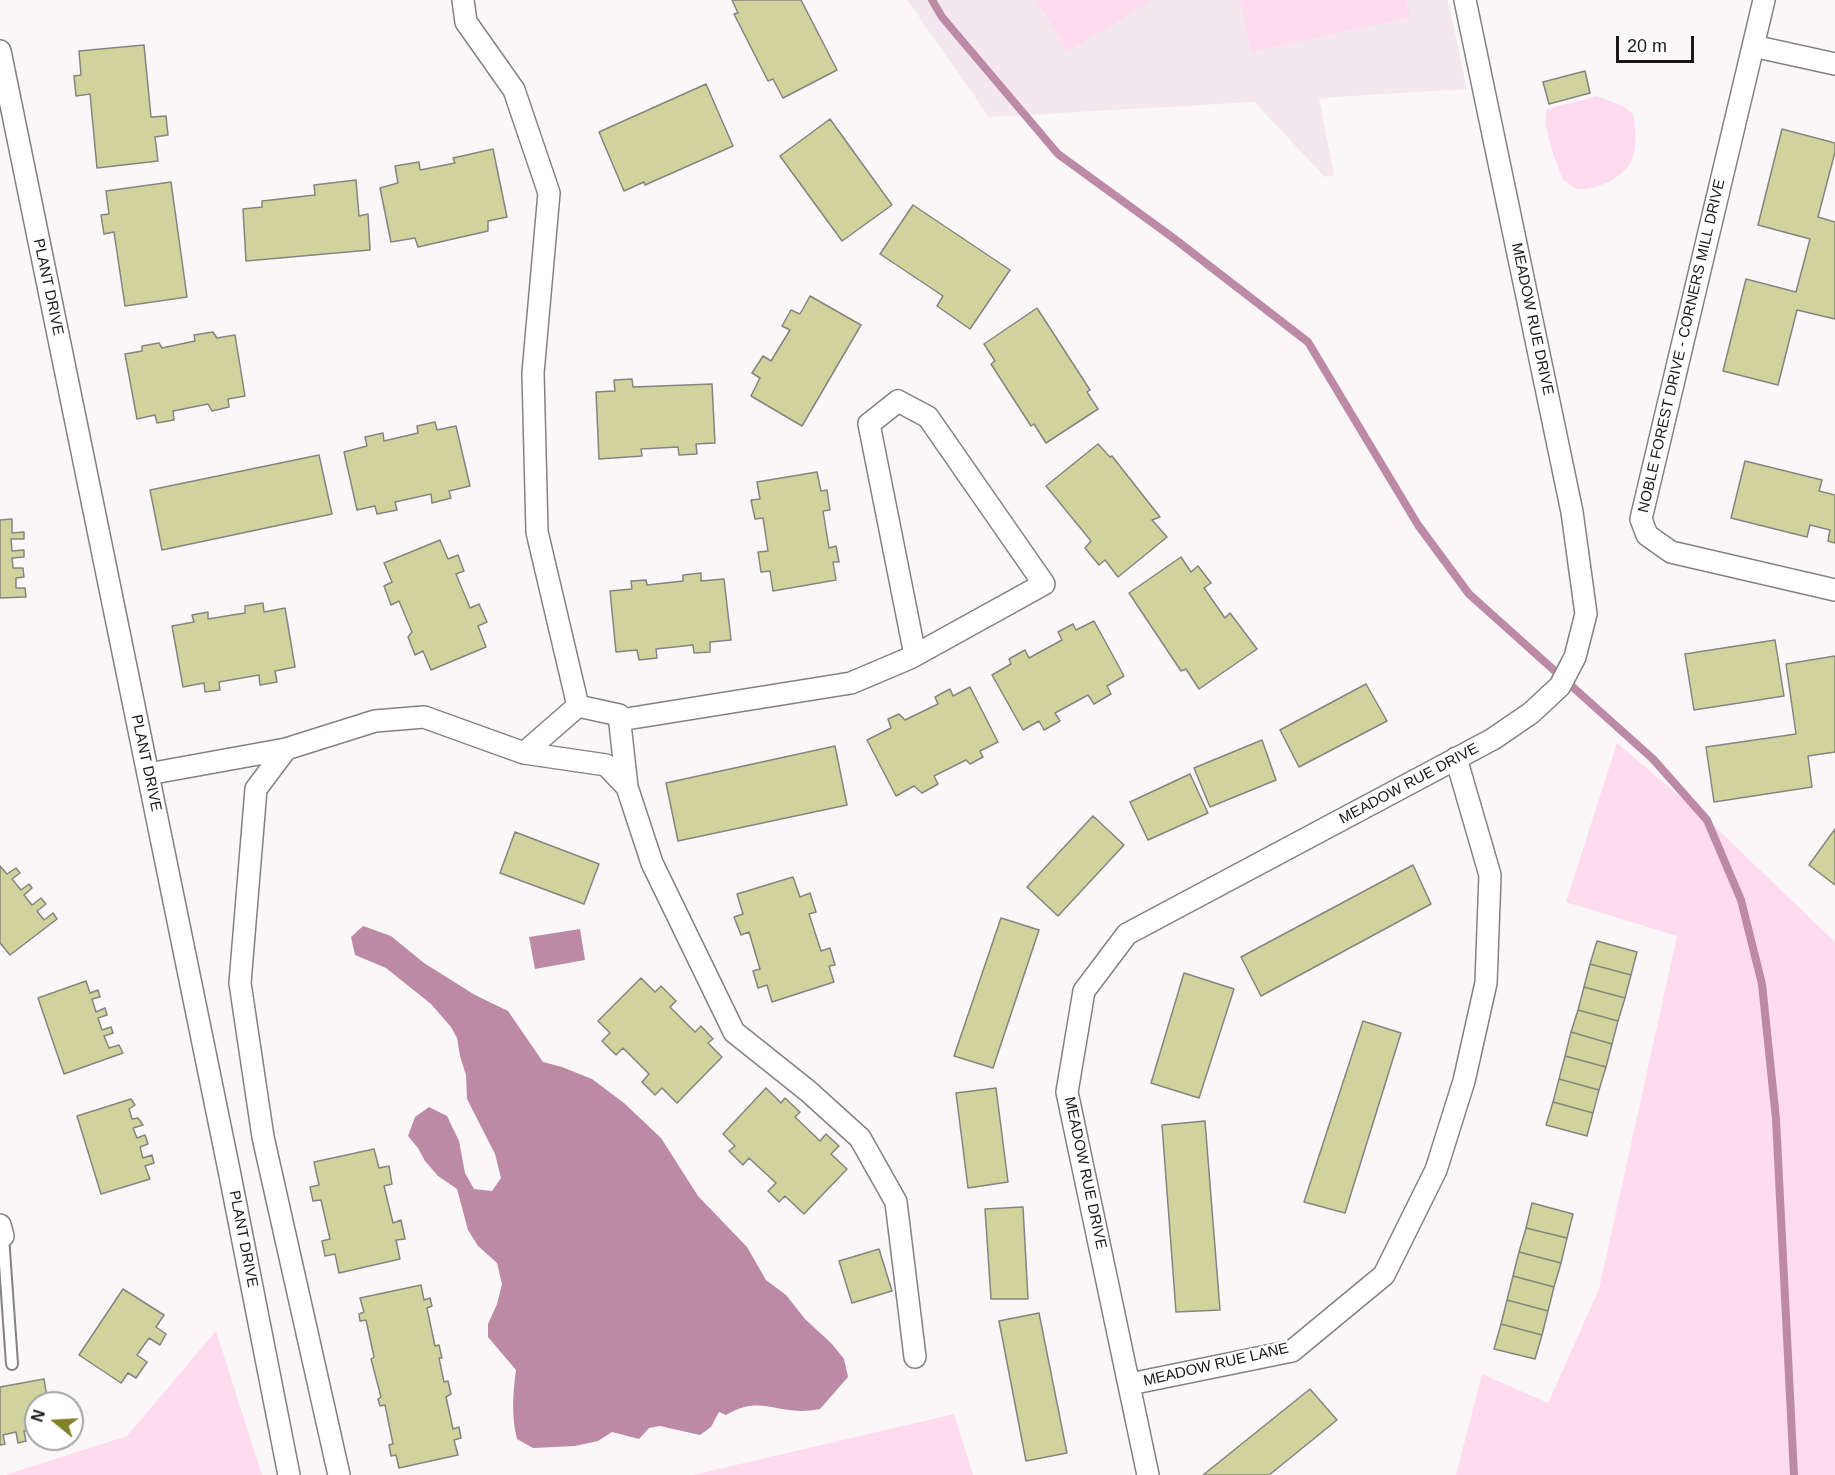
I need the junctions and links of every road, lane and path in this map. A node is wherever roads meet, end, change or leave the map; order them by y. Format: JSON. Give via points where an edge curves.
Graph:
{"nodes":[{"id":1,"x":464,"y":0,"type":"edge"},
{"id":2,"x":1465,"y":0,"type":"edge"},
{"id":3,"x":1764,"y":0,"type":"edge"},
{"id":4,"x":1753,"y":46,"type":"junction"},
{"id":5,"x":0,"y":51,"type":"edge"},
{"id":6,"x":1835,"y":64,"type":"edge"},
{"id":7,"x":1835,"y":590,"type":"edge"},
{"id":8,"x":915,"y":655,"type":"junction"},
{"id":9,"x":578,"y":706,"type":"junction"},
{"id":10,"x":620,"y":720,"type":"junction"},
{"id":11,"x":286,"y":749,"type":"junction"},
{"id":12,"x":524,"y":753,"type":"junction"},
{"id":13,"x":1456,"y":758,"type":"junction"},
{"id":14,"x":148,"y":774,"type":"junction"},
{"id":15,"x":627,"y":787,"type":"junction"},
{"id":16,"x":1,"y":1234,"type":"edge"},
{"id":17,"x":915,"y":1356,"type":"dead end"},
{"id":18,"x":12,"y":1364,"type":"dead end"},
{"id":19,"x":1130,"y":1384,"type":"junction"},
{"id":20,"x":289,"y":1475,"type":"edge"},
{"id":21,"x":339,"y":1475,"type":"edge"},
{"id":22,"x":1148,"y":1475,"type":"edge"}],
"edges":[{"from":1,"to":9,"type":"street","via":[[466,22],[514,90],[549,193],[532,373],[537,532]]},
{"from":2,"to":13,"type":"street","name":"MEADOW RUE DRIVE","via":[[1572,512],[1586,614],[1575,657],[1560,687],[1493,739]]},
{"from":3,"to":4,"type":"street","name":"NOBLE FOREST DRIVE - CORNERS MILL DRIVE"},
{"from":4,"to":6,"type":"street"},
{"from":4,"to":7,"type":"street","name":"NOBLE FOREST DRIVE - CORNERS MILL DRIVE","via":[[1641,519],[1647,535],[1671,552]]},
{"from":5,"to":14,"type":"street","name":"PLANT DRIVE"},
{"from":8,"to":8,"type":"street","via":[[1044,584],[928,417],[898,401],[869,424]]},
{"from":8,"to":10,"type":"street","via":[[851,683]]},
{"from":9,"to":10,"type":"street","via":[[620,715]]},
{"from":9,"to":12,"type":"street"},
{"from":10,"to":15,"type":"street"},
{"from":11,"to":12,"type":"street","via":[[375,721],[424,717]]},
{"from":11,"to":14,"type":"street"},
{"from":11,"to":21,"type":"street","via":[[256,789],[240,983],[263,1137]]},
{"from":12,"to":15,"type":"street","via":[[606,765]]},
{"from":13,"to":19,"type":"street","name":"MEADOW RUE LANE","via":[[1490,875],[1486,983],[1464,1081],[1436,1170],[1384,1275],[1292,1351]]},
{"from":13,"to":19,"type":"street","name":"MEADOW RUE DRIVE","via":[[1127,934],[1084,991],[1067,1092]]},
{"from":14,"to":20,"type":"street","name":"PLANT DRIVE"},
{"from":15,"to":17,"type":"street","via":[[652,863],[734,1032],[808,1090],[860,1138],[896,1202]]},
{"from":16,"to":18,"type":"lane"},
{"from":19,"to":22,"type":"street","name":"MEADOW RUE DRIVE"}]}
